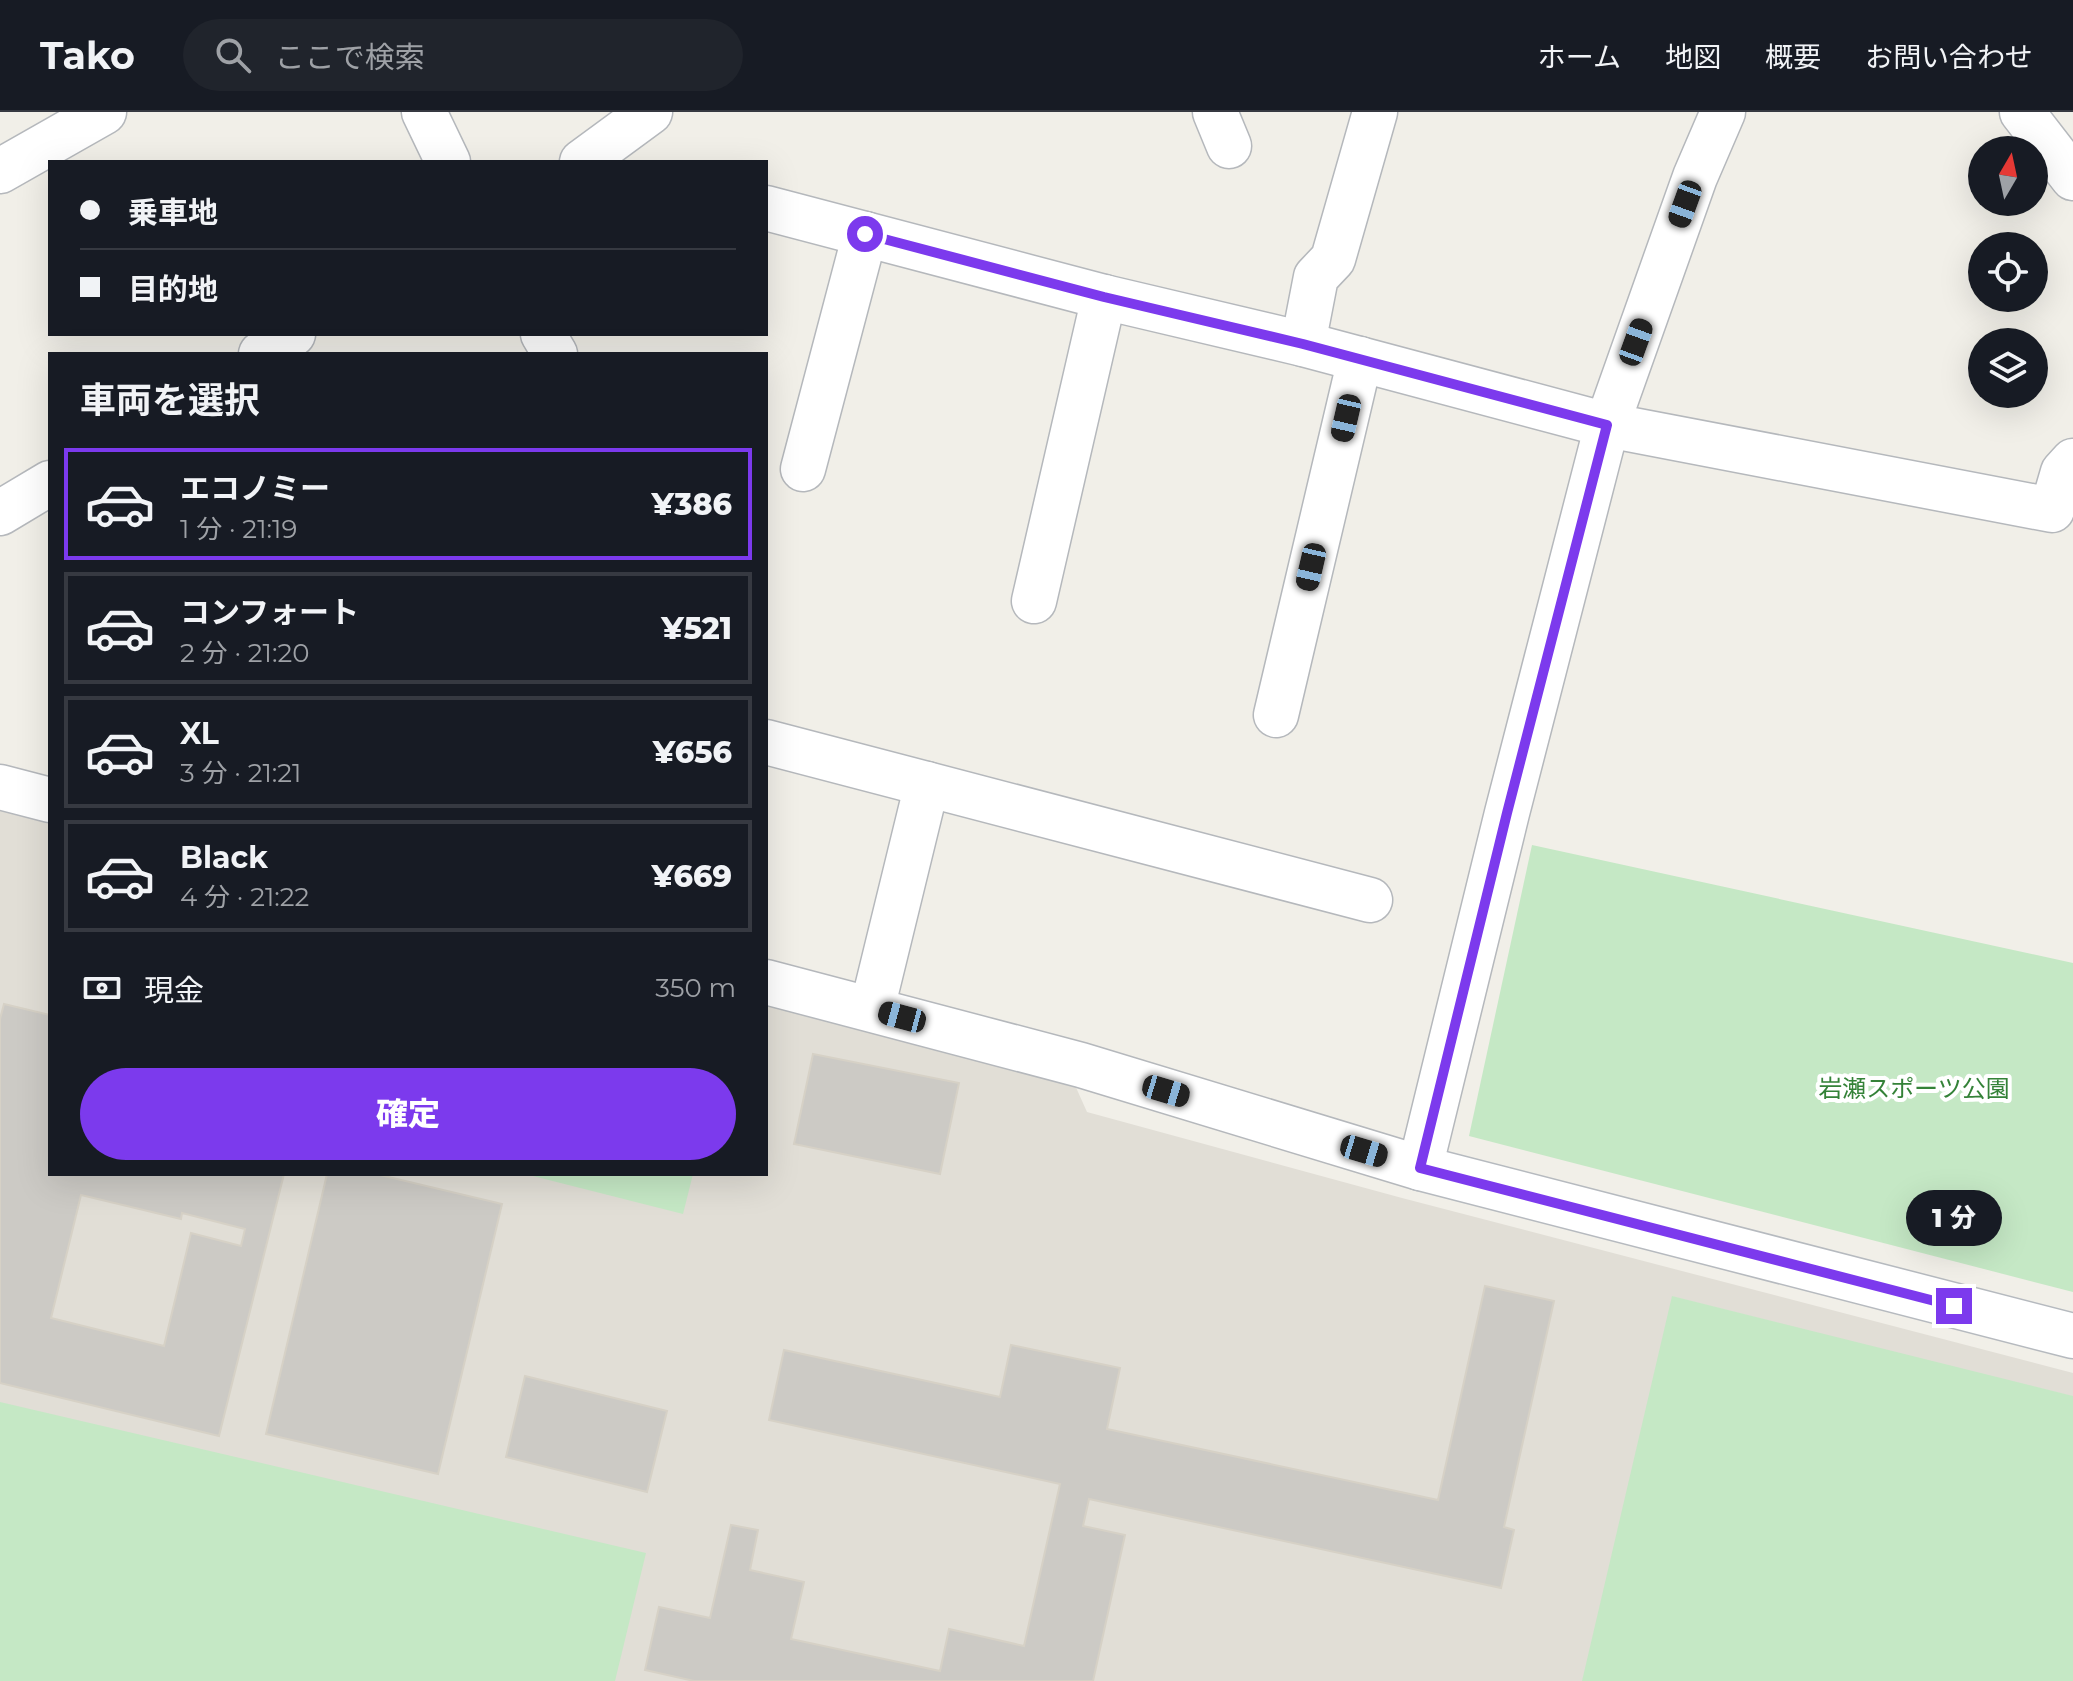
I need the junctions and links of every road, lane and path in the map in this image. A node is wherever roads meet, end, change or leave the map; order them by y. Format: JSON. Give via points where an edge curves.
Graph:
{"nodes":[{"id":1,"x":104,"y":112,"type":"edge"},
{"id":2,"x":424,"y":112,"type":"edge"},
{"id":3,"x":650,"y":112,"type":"edge"},
{"id":4,"x":1375,"y":112,"type":"edge"},
{"id":5,"x":1723,"y":112,"type":"edge"},
{"id":6,"x":2022,"y":112,"type":"edge"},
{"id":7,"x":447,"y":160,"type":"edge"},
{"id":8,"x":585,"y":160,"type":"edge"},
{"id":9,"x":0,"y":171,"type":"edge"},
{"id":10,"x":2073,"y":178,"type":"edge"},
{"id":11,"x":768,"y":209,"type":"edge"},
{"id":12,"x":865,"y":234,"type":"junction"},
{"id":13,"x":1104,"y":297,"type":"junction"},
{"id":14,"x":290,"y":336,"type":"edge"},
{"id":15,"x":1303,"y":344,"type":"junction"},
{"id":16,"x":264,"y":352,"type":"edge"},
{"id":17,"x":1360,"y":359,"type":"junction"},
{"id":18,"x":1607,"y":425,"type":"junction"},
{"id":19,"x":2073,"y":461,"type":"edge"},
{"id":20,"x":803,"y":469,"type":"dead end"},
{"id":21,"x":48,"y":484,"type":"edge"},
{"id":22,"x":0,"y":513,"type":"edge"},
{"id":23,"x":1034,"y":601,"type":"dead end"},
{"id":24,"x":1276,"y":715,"type":"dead end"},
{"id":25,"x":768,"y":743,"type":"edge"},
{"id":26,"x":927,"y":784,"type":"junction"},
{"id":27,"x":0,"y":787,"type":"edge"},
{"id":28,"x":48,"y":799,"type":"edge"},
{"id":29,"x":1370,"y":900,"type":"dead end"},
{"id":30,"x":768,"y":983,"type":"edge"},
{"id":31,"x":872,"y":1009,"type":"junction"},
{"id":32,"x":1420,"y":1168,"type":"junction"},
{"id":33,"x":2073,"y":1336,"type":"edge"}],
"edges":[{"from":1,"to":9,"type":"street"},
{"from":2,"to":7,"type":"street"},
{"from":3,"to":8,"type":"street"},
{"from":4,"to":15,"type":"street","via":[[1333,259],[1316,277]]},
{"from":5,"to":18,"type":"street"},
{"from":6,"to":10,"type":"street"},
{"from":11,"to":12,"type":"street"},
{"from":12,"to":13,"type":"street"},
{"from":12,"to":20,"type":"street"},
{"from":13,"to":15,"type":"street"},
{"from":13,"to":23,"type":"street"},
{"from":14,"to":16,"type":"street"},
{"from":15,"to":17,"type":"street"},
{"from":17,"to":18,"type":"street"},
{"from":17,"to":24,"type":"street"},
{"from":18,"to":19,"type":"street","via":[[2052,510],[2063,472]]},
{"from":18,"to":32,"type":"street"},
{"from":21,"to":22,"type":"street"},
{"from":25,"to":26,"type":"street"},
{"from":26,"to":29,"type":"street"},
{"from":26,"to":31,"type":"street"},
{"from":27,"to":28,"type":"street"},
{"from":30,"to":31,"type":"street"},
{"from":31,"to":32,"type":"street","via":[[1081,1065]]},
{"from":32,"to":33,"type":"street"}]}
